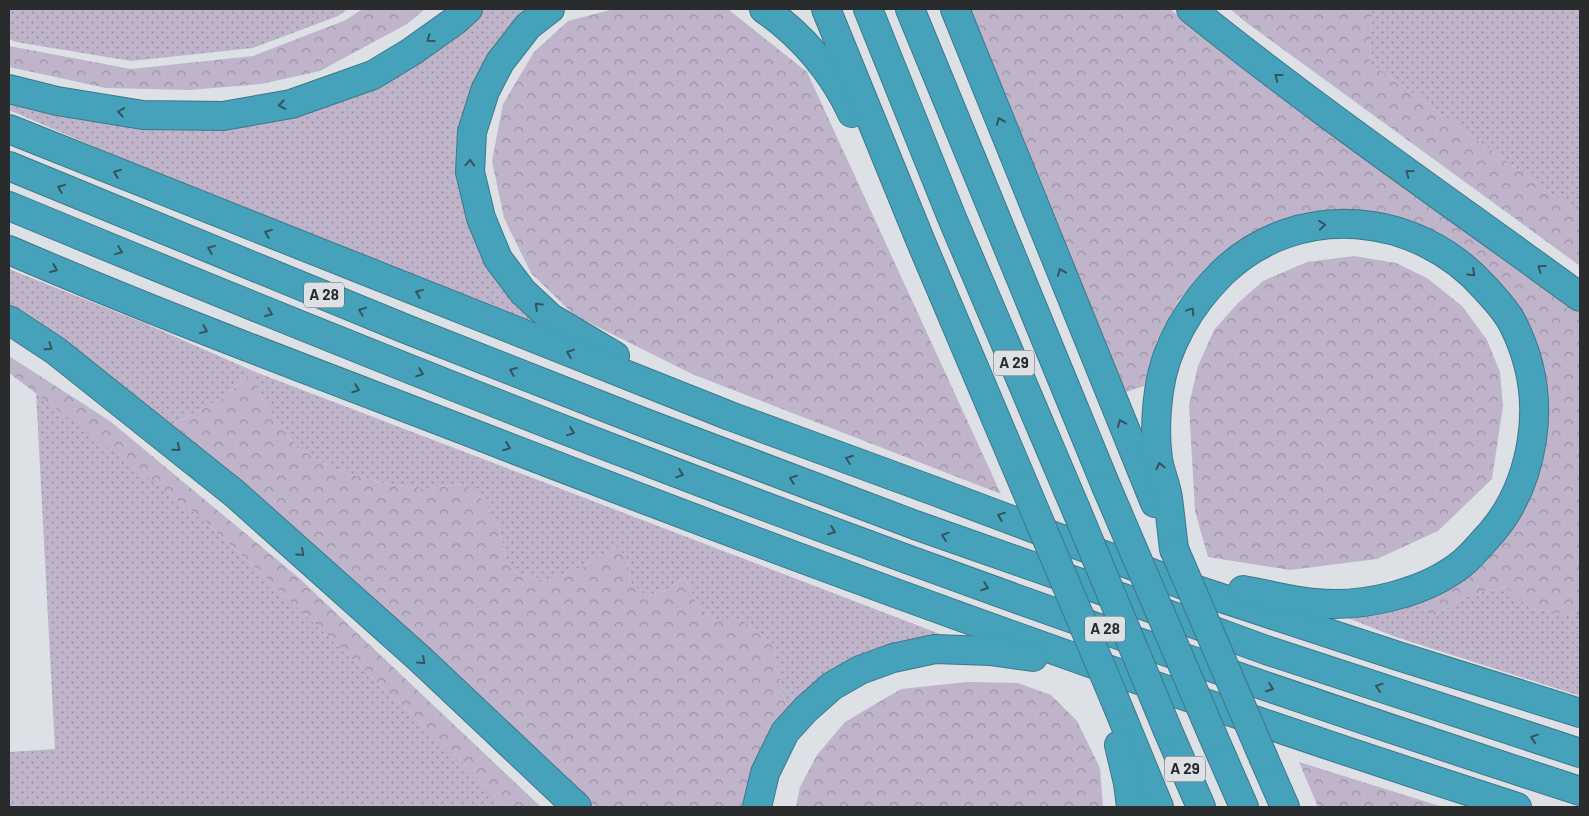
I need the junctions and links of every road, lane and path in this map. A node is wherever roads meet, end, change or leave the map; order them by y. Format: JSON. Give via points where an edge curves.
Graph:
{"nodes":[{"id":1,"x":468,"y":9,"type":"edge"},
{"id":2,"x":550,"y":9,"type":"edge"},
{"id":3,"x":764,"y":9,"type":"edge"},
{"id":4,"x":826,"y":9,"type":"edge"},
{"id":5,"x":868,"y":9,"type":"edge"},
{"id":6,"x":910,"y":9,"type":"edge"},
{"id":7,"x":955,"y":9,"type":"edge"},
{"id":8,"x":1191,"y":9,"type":"edge"},
{"id":9,"x":9,"y":89,"type":"edge"},
{"id":10,"x":9,"y":129,"type":"edge"},
{"id":11,"x":9,"y":166,"type":"edge"},
{"id":12,"x":9,"y":206,"type":"edge"},
{"id":13,"x":921,"y":242,"type":"junction"},
{"id":14,"x":9,"y":250,"type":"edge"},
{"id":15,"x":1580,"y":297,"type":"edge"},
{"id":16,"x":9,"y":320,"type":"edge"},
{"id":17,"x":730,"y":416,"type":"junction"},
{"id":18,"x":1174,"y":549,"type":"junction"},
{"id":19,"x":1194,"y":589,"type":"junction"},
{"id":20,"x":1080,"y":660,"type":"junction"},
{"id":21,"x":1115,"y":700,"type":"junction"},
{"id":22,"x":1580,"y":713,"type":"edge"},
{"id":23,"x":1580,"y":753,"type":"edge"},
{"id":24,"x":1580,"y":791,"type":"edge"},
{"id":25,"x":577,"y":807,"type":"edge"},
{"id":26,"x":757,"y":807,"type":"edge"},
{"id":27,"x":1131,"y":807,"type":"edge"},
{"id":28,"x":1159,"y":807,"type":"edge"},
{"id":29,"x":1201,"y":807,"type":"edge"},
{"id":30,"x":1244,"y":807,"type":"edge"},
{"id":31,"x":1285,"y":807,"type":"edge"},
{"id":32,"x":1517,"y":807,"type":"edge"}],
"edges":[{"from":1,"to":9,"type":"highway","one_way":true,"via":[[412,52],[373,75],[291,104],[223,116],[143,115],[57,101]]},
{"from":17,"to":2,"type":"highway","one_way":true,"via":[[714,397],[604,350],[550,318],[523,292],[498,259],[481,218],[470,172],[472,132],[484,91],[500,62],[528,26]]},
{"from":3,"to":13,"type":"highway","via":[[783,22],[815,55],[843,93],[900,217]]},
{"from":4,"to":13,"type":"highway"},
{"from":5,"to":29,"type":"highway","number":"A 29","bridge":true,"via":[[952,218]]},
{"from":6,"to":30,"type":"highway","number":"A 29","bridge":true,"via":[[1106,486]]},
{"from":18,"to":7,"type":"highway","one_way":true},
{"from":15,"to":8,"type":"highway","one_way":true,"via":[[1314,105]]},
{"from":17,"to":10,"type":"highway","one_way":true},
{"from":23,"to":11,"type":"highway","number":"A 28","one_way":true,"via":[[1266,650],[915,525],[424,336]]},
{"from":12,"to":24,"type":"highway","number":"A 28","one_way":true,"via":[[643,461],[882,550],[1342,713]]},
{"from":13,"to":21,"type":"highway","bridge":true},
{"from":14,"to":20,"type":"highway","one_way":true,"via":[[242,345],[617,490]]},
{"from":16,"to":25,"type":"highway","one_way":true,"via":[[56,351],[234,493],[419,658]]},
{"from":19,"to":17,"type":"highway","one_way":true},
{"from":18,"to":19,"type":"highway","one_way":true,"via":[[1158,459],[1159,392],[1165,360],[1183,323],[1206,289],[1237,260],[1271,239],[1306,227],[1347,223],[1394,230],[1443,250],[1472,273],[1499,303],[1512,322],[1528,366],[1534,390],[1534,421],[1525,475],[1515,496],[1500,522],[1463,562],[1422,588],[1358,603],[1316,604],[1236,588]]},
{"from":18,"to":31,"type":"highway","bridge":true},
{"from":19,"to":22,"type":"highway"},
{"from":20,"to":26,"type":"highway","via":[[1058,665],[1028,655],[990,650],[935,649],[893,658],[860,670],[832,686],[785,732],[765,773]]},
{"from":20,"to":32,"type":"highway","via":[[1350,754]]},
{"from":21,"to":27,"type":"highway","via":[[1114,719]]},
{"from":21,"to":28,"type":"highway"}]}
